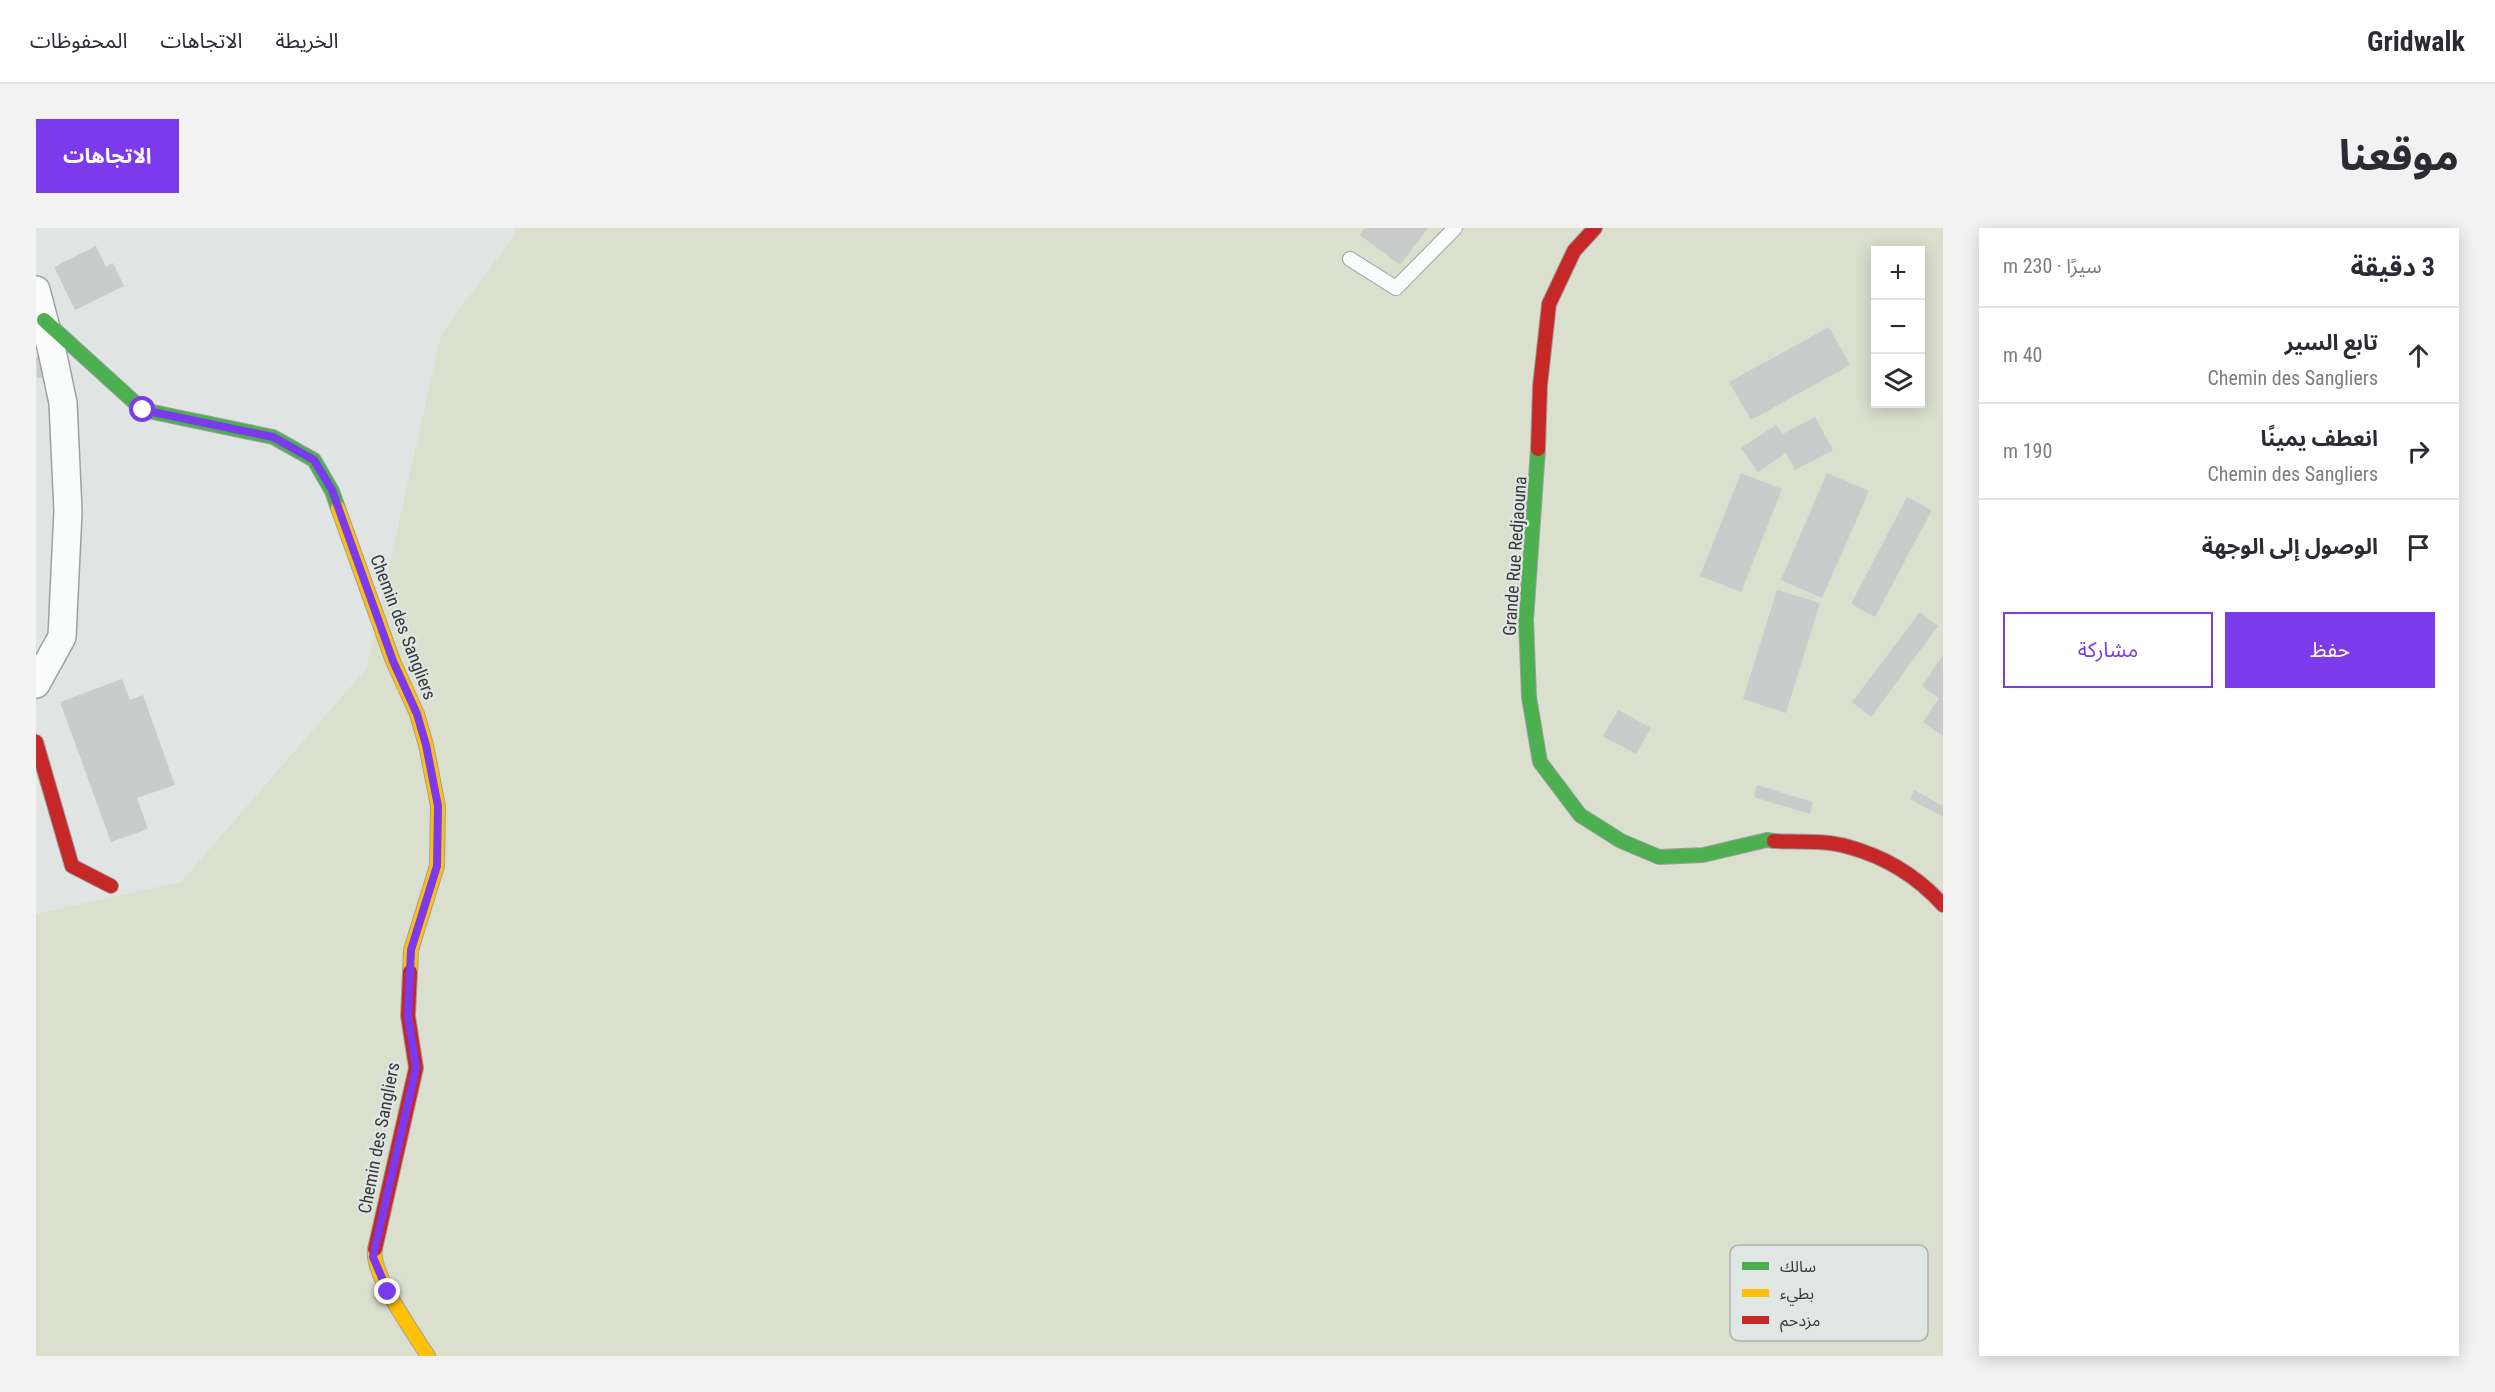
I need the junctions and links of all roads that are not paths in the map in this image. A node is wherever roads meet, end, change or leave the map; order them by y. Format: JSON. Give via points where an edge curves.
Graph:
{"nodes":[{"id":1,"x":1455,"y":228,"type":"edge"},
{"id":2,"x":1595,"y":228,"type":"edge"},
{"id":3,"x":1350,"y":259,"type":"dead end"},
{"id":4,"x":36,"y":290,"type":"edge"},
{"id":5,"x":44,"y":320,"type":"junction"},
{"id":6,"x":36,"y":684,"type":"edge"},
{"id":7,"x":36,"y":742,"type":"edge"},
{"id":8,"x":111,"y":886,"type":"dead end"},
{"id":9,"x":1943,"y":905,"type":"edge"},
{"id":10,"x":428,"y":1356,"type":"edge"}],
"edges":[{"from":1,"to":3,"type":"lane","via":[[1396,288]]},
{"from":2,"to":9,"type":"street","name":"Grande Rue Redjaouna","via":[[1574,251],[1549,304],[1540,386],[1526,620],[1529,698],[1540,762],[1580,815],[1621,842],[1659,857],[1703,855],[1767,840],[1847,846],[1890,862]]},
{"from":4,"to":5,"type":"street"},
{"from":5,"to":6,"type":"street","via":[[63,403],[68,511],[62,637]]},
{"from":5,"to":10,"type":"street","name":"Chemin des Sangliers","via":[[143,410],[273,437],[314,460],[332,490],[393,661],[417,714],[438,806],[437,866],[411,950],[408,1016],[416,1068],[373,1257],[388,1292]]},
{"from":7,"to":8,"type":"street","via":[[72,866]]}]}
